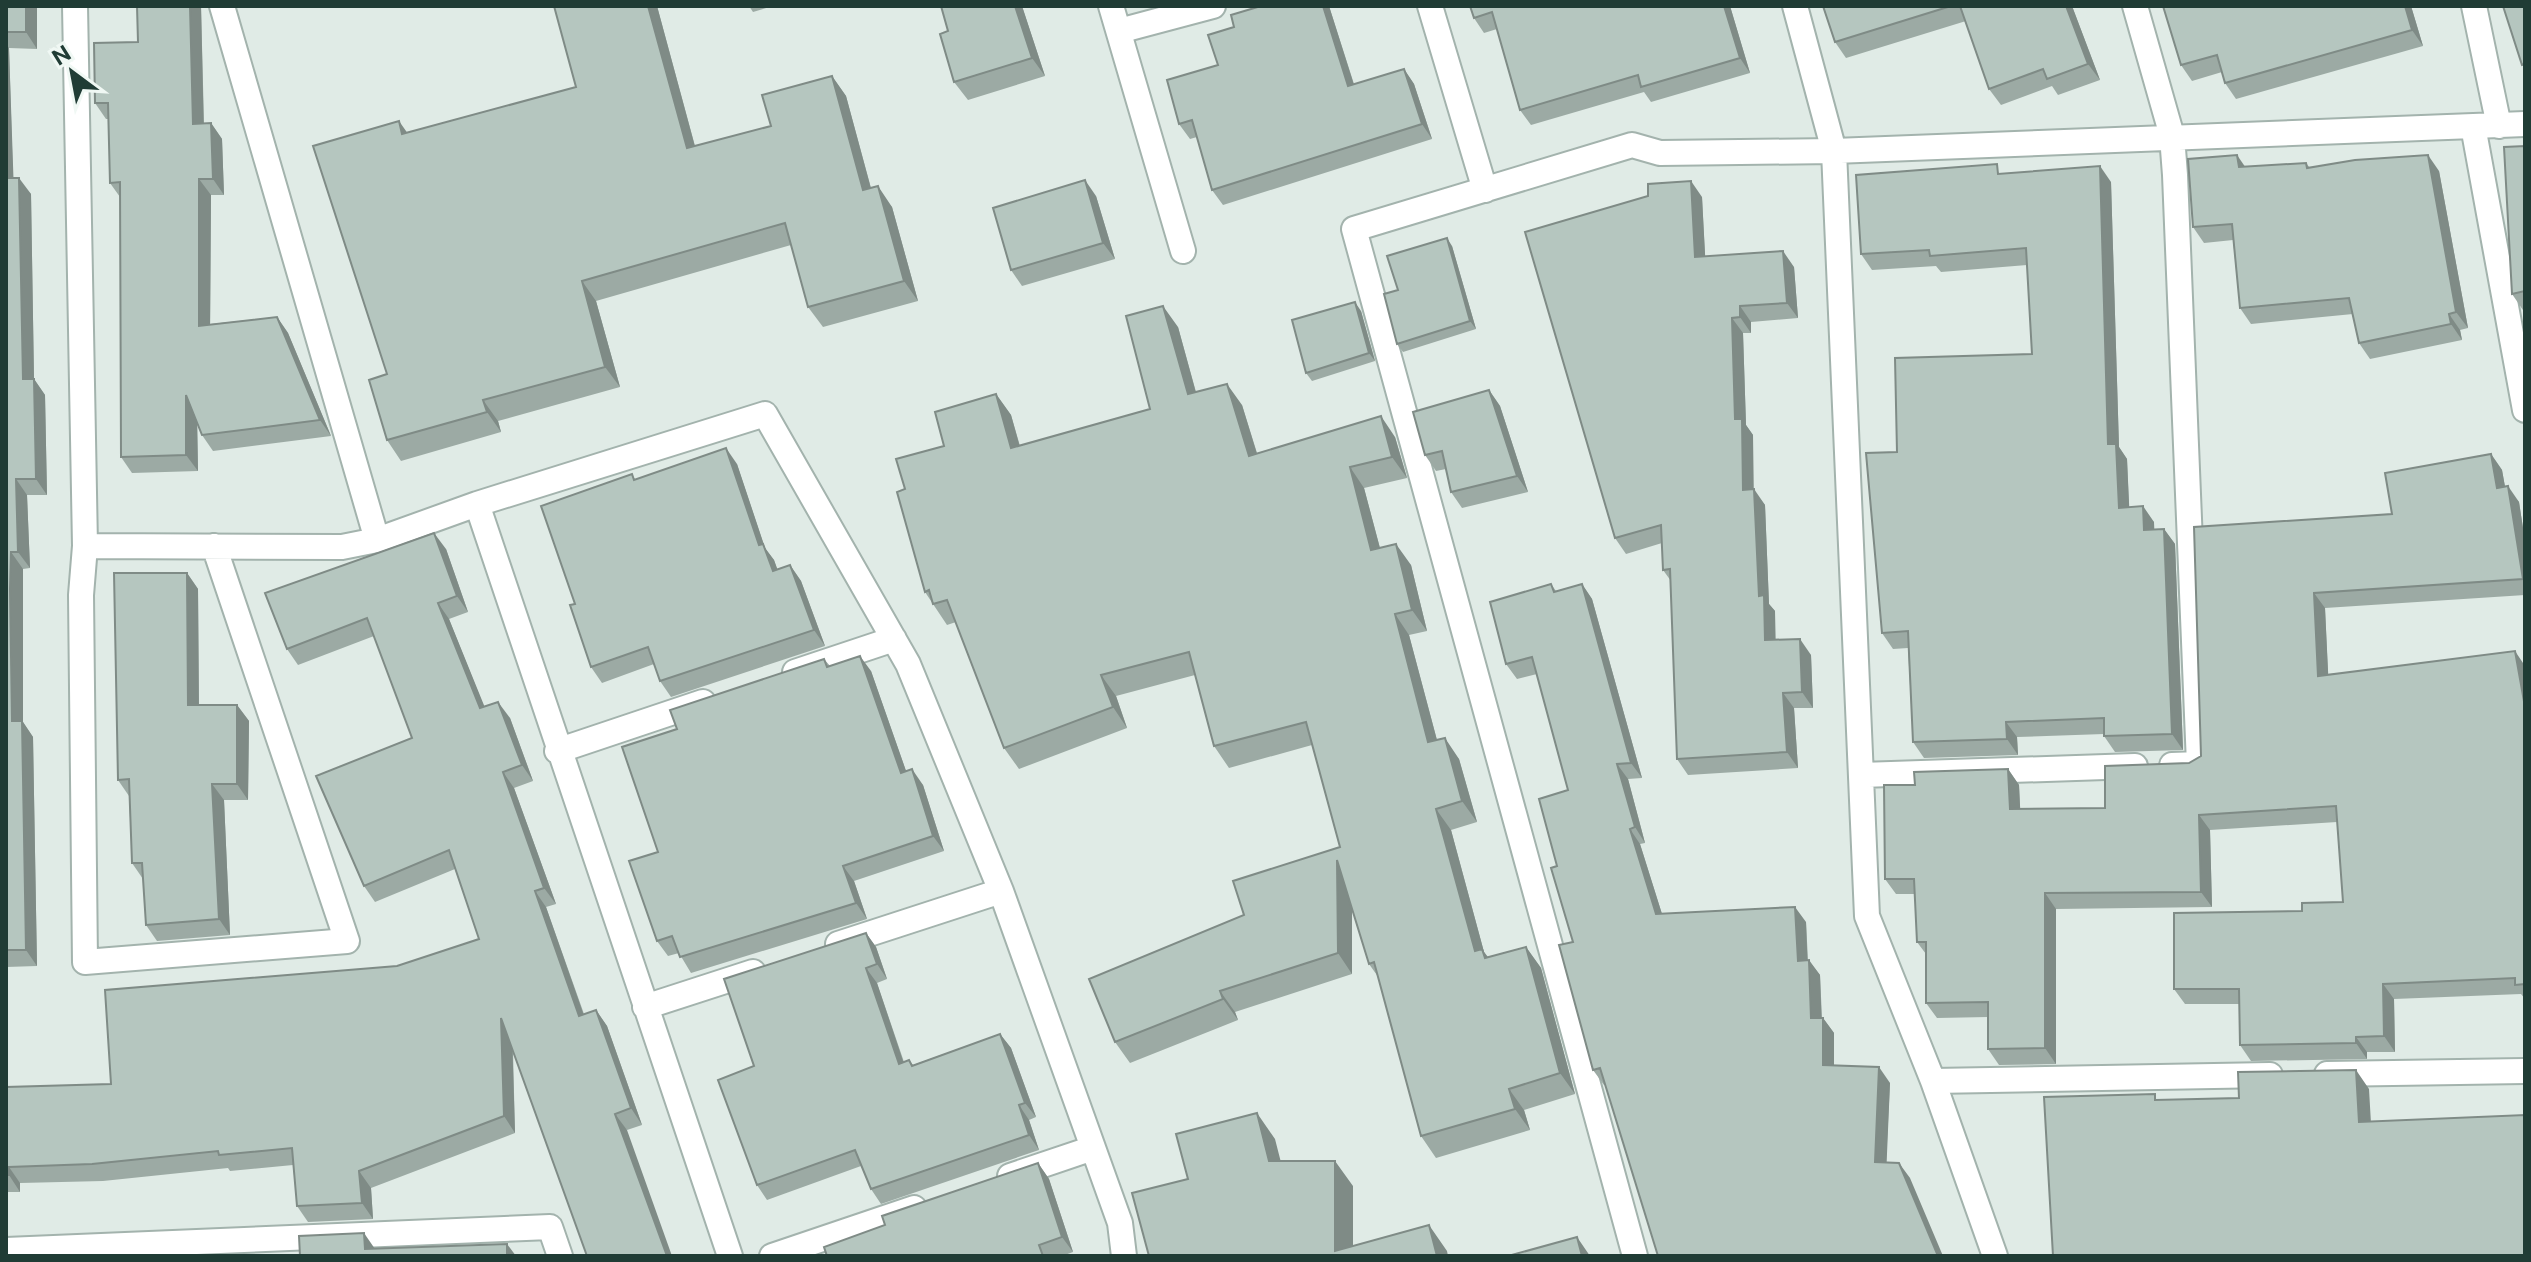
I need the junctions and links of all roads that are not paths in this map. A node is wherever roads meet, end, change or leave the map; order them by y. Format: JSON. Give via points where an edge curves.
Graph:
{"nodes":[{"id":1,"x":75,"y":6,"type":"edge"},
{"id":2,"x":222,"y":6,"type":"edge"},
{"id":3,"x":1111,"y":6,"type":"edge"},
{"id":4,"x":1213,"y":6,"type":"edge"},
{"id":5,"x":1430,"y":6,"type":"edge"},
{"id":6,"x":1795,"y":6,"type":"edge"},
{"id":7,"x":2135,"y":6,"type":"edge"},
{"id":8,"x":2474,"y":6,"type":"edge"},
{"id":9,"x":1119,"y":31,"type":"junction"},
{"id":10,"x":2525,"y":124,"type":"edge"},
{"id":11,"x":2473,"y":126,"type":"junction"},
{"id":12,"x":2499,"y":126,"type":"junction"},
{"id":13,"x":2172,"y":136,"type":"junction"},
{"id":14,"x":1834,"y":151,"type":"junction"},
{"id":15,"x":1485,"y":190,"type":"junction"},
{"id":16,"x":1183,"y":251,"type":"dead end"},
{"id":17,"x":2525,"y":410,"type":"edge"},
{"id":18,"x":477,"y":504,"type":"junction"},
{"id":19,"x":377,"y":540,"type":"junction"},
{"id":20,"x":85,"y":546,"type":"junction"},
{"id":21,"x":214,"y":546,"type":"junction"},
{"id":22,"x":894,"y":639,"type":"junction"},
{"id":23,"x":777,"y":678,"type":"edge"},
{"id":24,"x":733,"y":693,"type":"edge"},
{"id":25,"x":557,"y":751,"type":"junction"},
{"id":26,"x":1861,"y":775,"type":"junction"},
{"id":27,"x":1001,"y":891,"type":"junction"},
{"id":28,"x":808,"y":954,"type":"edge"},
{"id":29,"x":779,"y":963,"type":"edge"},
{"id":30,"x":645,"y":1007,"type":"junction"},
{"id":31,"x":2525,"y":1071,"type":"edge"},
{"id":32,"x":1933,"y":1081,"type":"junction"},
{"id":33,"x":1093,"y":1148,"type":"junction"},
{"id":34,"x":991,"y":1182,"type":"edge"},
{"id":35,"x":932,"y":1202,"type":"edge"},
{"id":36,"x":312,"y":1247,"type":"edge"},
{"id":37,"x":6,"y":1250,"type":"edge"},
{"id":38,"x":74,"y":1251,"type":"edge"},
{"id":39,"x":560,"y":1256,"type":"edge"},
{"id":40,"x":730,"y":1256,"type":"edge"},
{"id":41,"x":772,"y":1256,"type":"edge"},
{"id":42,"x":1124,"y":1256,"type":"edge"},
{"id":43,"x":1635,"y":1256,"type":"edge"},
{"id":44,"x":1995,"y":1256,"type":"edge"}],
"edges":[{"from":1,"to":20,"type":"street"},
{"from":2,"to":19,"type":"street"},
{"from":3,"to":9,"type":"street"},
{"from":4,"to":9,"type":"street"},
{"from":5,"to":15,"type":"street"},
{"from":6,"to":14,"type":"street"},
{"from":7,"to":13,"type":"street"},
{"from":8,"to":12,"type":"street"},
{"from":9,"to":16,"type":"street"},
{"from":10,"to":12,"type":"street"},
{"from":11,"to":12,"type":"street"},
{"from":11,"to":13,"type":"street"},
{"from":11,"to":17,"type":"street"},
{"from":13,"to":14,"type":"street"},
{"from":13,"to":26,"type":"street","via":[[2199,764]]},
{"from":14,"to":15,"type":"street","via":[[1660,153],[1632,145]]},
{"from":14,"to":26,"type":"street"},
{"from":15,"to":43,"type":"street","via":[[1354,229]]},
{"from":18,"to":19,"type":"street"},
{"from":18,"to":22,"type":"street","via":[[765,414]]},
{"from":18,"to":25,"type":"street"},
{"from":19,"to":21,"type":"street","via":[[342,547]]},
{"from":20,"to":21,"type":"street"},
{"from":20,"to":21,"type":"street","via":[[85,962],[347,941]]},
{"from":22,"to":23,"type":"street"},
{"from":22,"to":27,"type":"street"},
{"from":24,"to":25,"type":"street"},
{"from":25,"to":30,"type":"street"},
{"from":26,"to":32,"type":"street","via":[[1867,916]]},
{"from":27,"to":28,"type":"street"},
{"from":27,"to":33,"type":"street"},
{"from":29,"to":30,"type":"street"},
{"from":30,"to":40,"type":"street"},
{"from":31,"to":32,"type":"street"},
{"from":32,"to":44,"type":"street"},
{"from":33,"to":34,"type":"street"},
{"from":33,"to":42,"type":"street","via":[[1120,1223]]},
{"from":35,"to":41,"type":"street"},
{"from":36,"to":38,"type":"street"},
{"from":36,"to":39,"type":"street","via":[[550,1227]]},
{"from":37,"to":38,"type":"street"}]}
